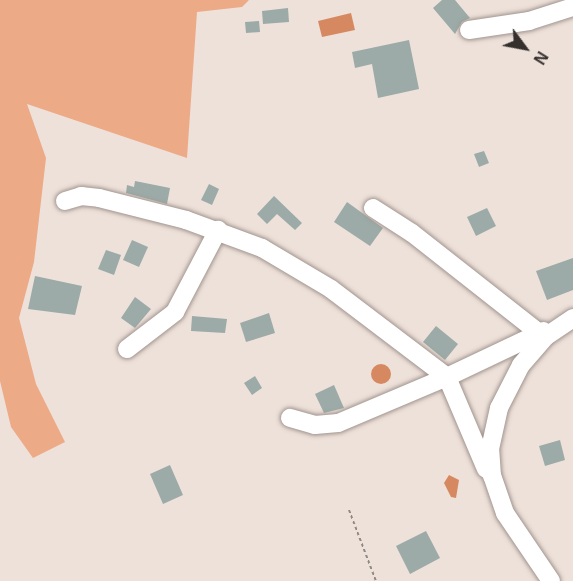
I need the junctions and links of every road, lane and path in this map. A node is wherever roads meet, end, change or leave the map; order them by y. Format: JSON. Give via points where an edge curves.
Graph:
{"nodes":[{"id":1,"x":573,"y":7,"type":"edge"},
{"id":2,"x":469,"y":30,"type":"dead end"},
{"id":3,"x":65,"y":201,"type":"dead end"},
{"id":4,"x":373,"y":208,"type":"dead end"},
{"id":5,"x":218,"y":230,"type":"junction"},
{"id":6,"x":573,"y":318,"type":"edge"},
{"id":7,"x":539,"y":333,"type":"junction"},
{"id":8,"x":127,"y":349,"type":"dead end"},
{"id":9,"x":447,"y":377,"type":"junction"},
{"id":10,"x":290,"y":418,"type":"dead end"},
{"id":11,"x":350,"y":510,"type":"dead end"},
{"id":12,"x":505,"y":513,"type":"junction"},
{"id":13,"x":376,"y":581,"type":"edge"},
{"id":14,"x":551,"y":581,"type":"edge"}],
"edges":[{"from":1,"to":2,"type":"street","via":[[529,21]]},
{"from":3,"to":5,"type":"street","via":[[92,197]]},
{"from":4,"to":7,"type":"street","via":[[412,233]]},
{"from":5,"to":8,"type":"street","via":[[175,312]]},
{"from":5,"to":9,"type":"street","via":[[304,271]]},
{"from":6,"to":7,"type":"street"},
{"from":6,"to":12,"type":"street","via":[[534,347],[499,408],[490,457]]},
{"from":7,"to":9,"type":"street"},
{"from":9,"to":10,"type":"street","via":[[338,423],[315,425]]},
{"from":9,"to":12,"type":"street"},
{"from":11,"to":13,"type":"path"},
{"from":12,"to":14,"type":"street"}]}
